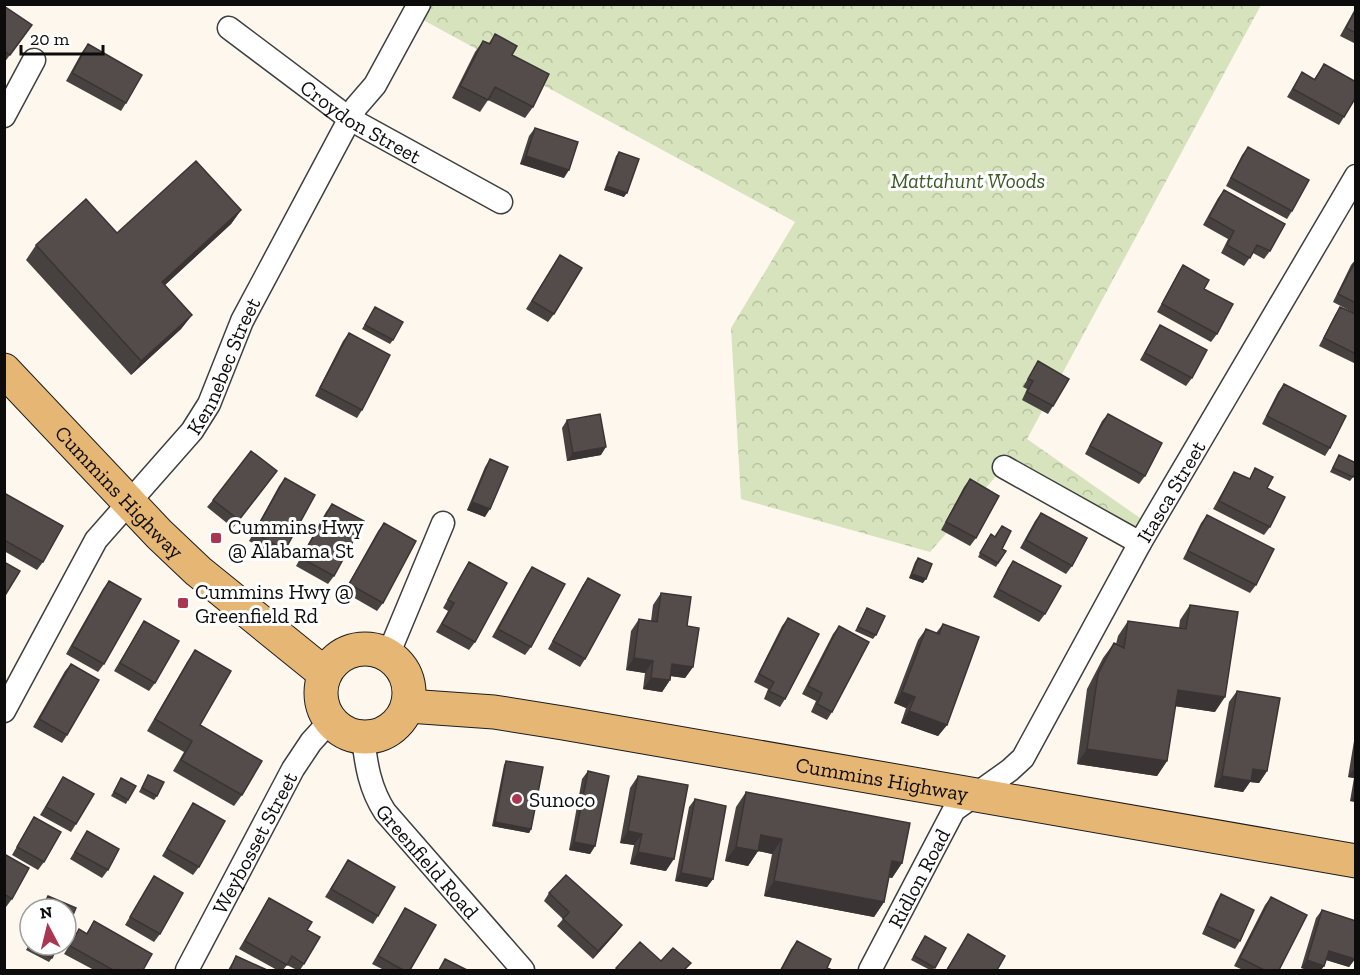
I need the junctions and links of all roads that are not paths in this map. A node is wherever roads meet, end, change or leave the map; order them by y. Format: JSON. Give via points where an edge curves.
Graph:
{"nodes":[{"id":1,"x":419,"y":4,"type":"edge"},
{"id":2,"x":229,"y":28,"type":"dead end"},
{"id":3,"x":34,"y":60,"type":"dead end"},
{"id":4,"x":4,"y":116,"type":"edge"},
{"id":5,"x":350,"y":119,"type":"junction"},
{"id":6,"x":1356,"y":176,"type":"edge"},
{"id":7,"x":501,"y":202,"type":"dead end"},
{"id":8,"x":4,"y":370,"type":"edge"},
{"id":9,"x":1004,"y":467,"type":"dead end"},
{"id":10,"x":129,"y":503,"type":"junction"},
{"id":11,"x":443,"y":523,"type":"dead end"},
{"id":12,"x":1140,"y":543,"type":"junction"},
{"id":13,"x":388,"y":655,"type":"junction"},
{"id":14,"x":325,"y":674,"type":"junction"},
{"id":15,"x":408,"y":706,"type":"junction"},
{"id":16,"x":4,"y":711,"type":"edge"},
{"id":17,"x":331,"y":720,"type":"junction"},
{"id":18,"x":363,"y":737,"type":"junction"},
{"id":19,"x":974,"y":795,"type":"junction"},
{"id":20,"x":1356,"y":861,"type":"edge"},
{"id":21,"x":187,"y":970,"type":"edge"},
{"id":22,"x":523,"y":970,"type":"edge"},
{"id":23,"x":870,"y":970,"type":"edge"}],
"edges":[{"from":1,"to":5,"type":"street","name":"Kennebec Street","via":[[375,85]]},
{"from":2,"to":5,"type":"street","name":"Croydon Street"},
{"from":3,"to":4,"type":"street"},
{"from":5,"to":7,"type":"street","name":"Croydon Street"},
{"from":5,"to":10,"type":"street","name":"Kennebec Street","via":[[247,312],[209,404],[192,432]]},
{"from":6,"to":12,"type":"street","name":"Itasca Street"},
{"from":8,"to":10,"type":"main road","name":"Cummins Highway"},
{"from":9,"to":12,"type":"street"},
{"from":10,"to":14,"type":"main road","name":"Cummins Highway","via":[[198,571]]},
{"from":10,"to":16,"type":"street","name":"Kennebec Street","via":[[88,552]]},
{"from":11,"to":13,"type":"street"},
{"from":12,"to":19,"type":"street","name":"Itasca Street","via":[[1023,758]]},
{"from":13,"to":14,"type":"main road","via":[[360,649],[345,654]]},
{"from":13,"to":15,"type":"main road","via":[[407,677]]},
{"from":14,"to":17,"type":"main road","via":[[322,703]]},
{"from":15,"to":18,"type":"main road","via":[[391,729],[378,736]]},
{"from":15,"to":19,"type":"main road","name":"Cummins Highway","via":[[494,712]]},
{"from":17,"to":18,"type":"main road","via":[[349,735]]},
{"from":17,"to":21,"type":"street","name":"Weybosset Street","via":[[293,769]]},
{"from":18,"to":22,"type":"street","name":"Greenfield Road","via":[[370,782],[385,812]]},
{"from":19,"to":20,"type":"main road","name":"Cummins Highway"},
{"from":19,"to":23,"type":"street","name":"Ridlon Road","via":[[954,810]]}]}
